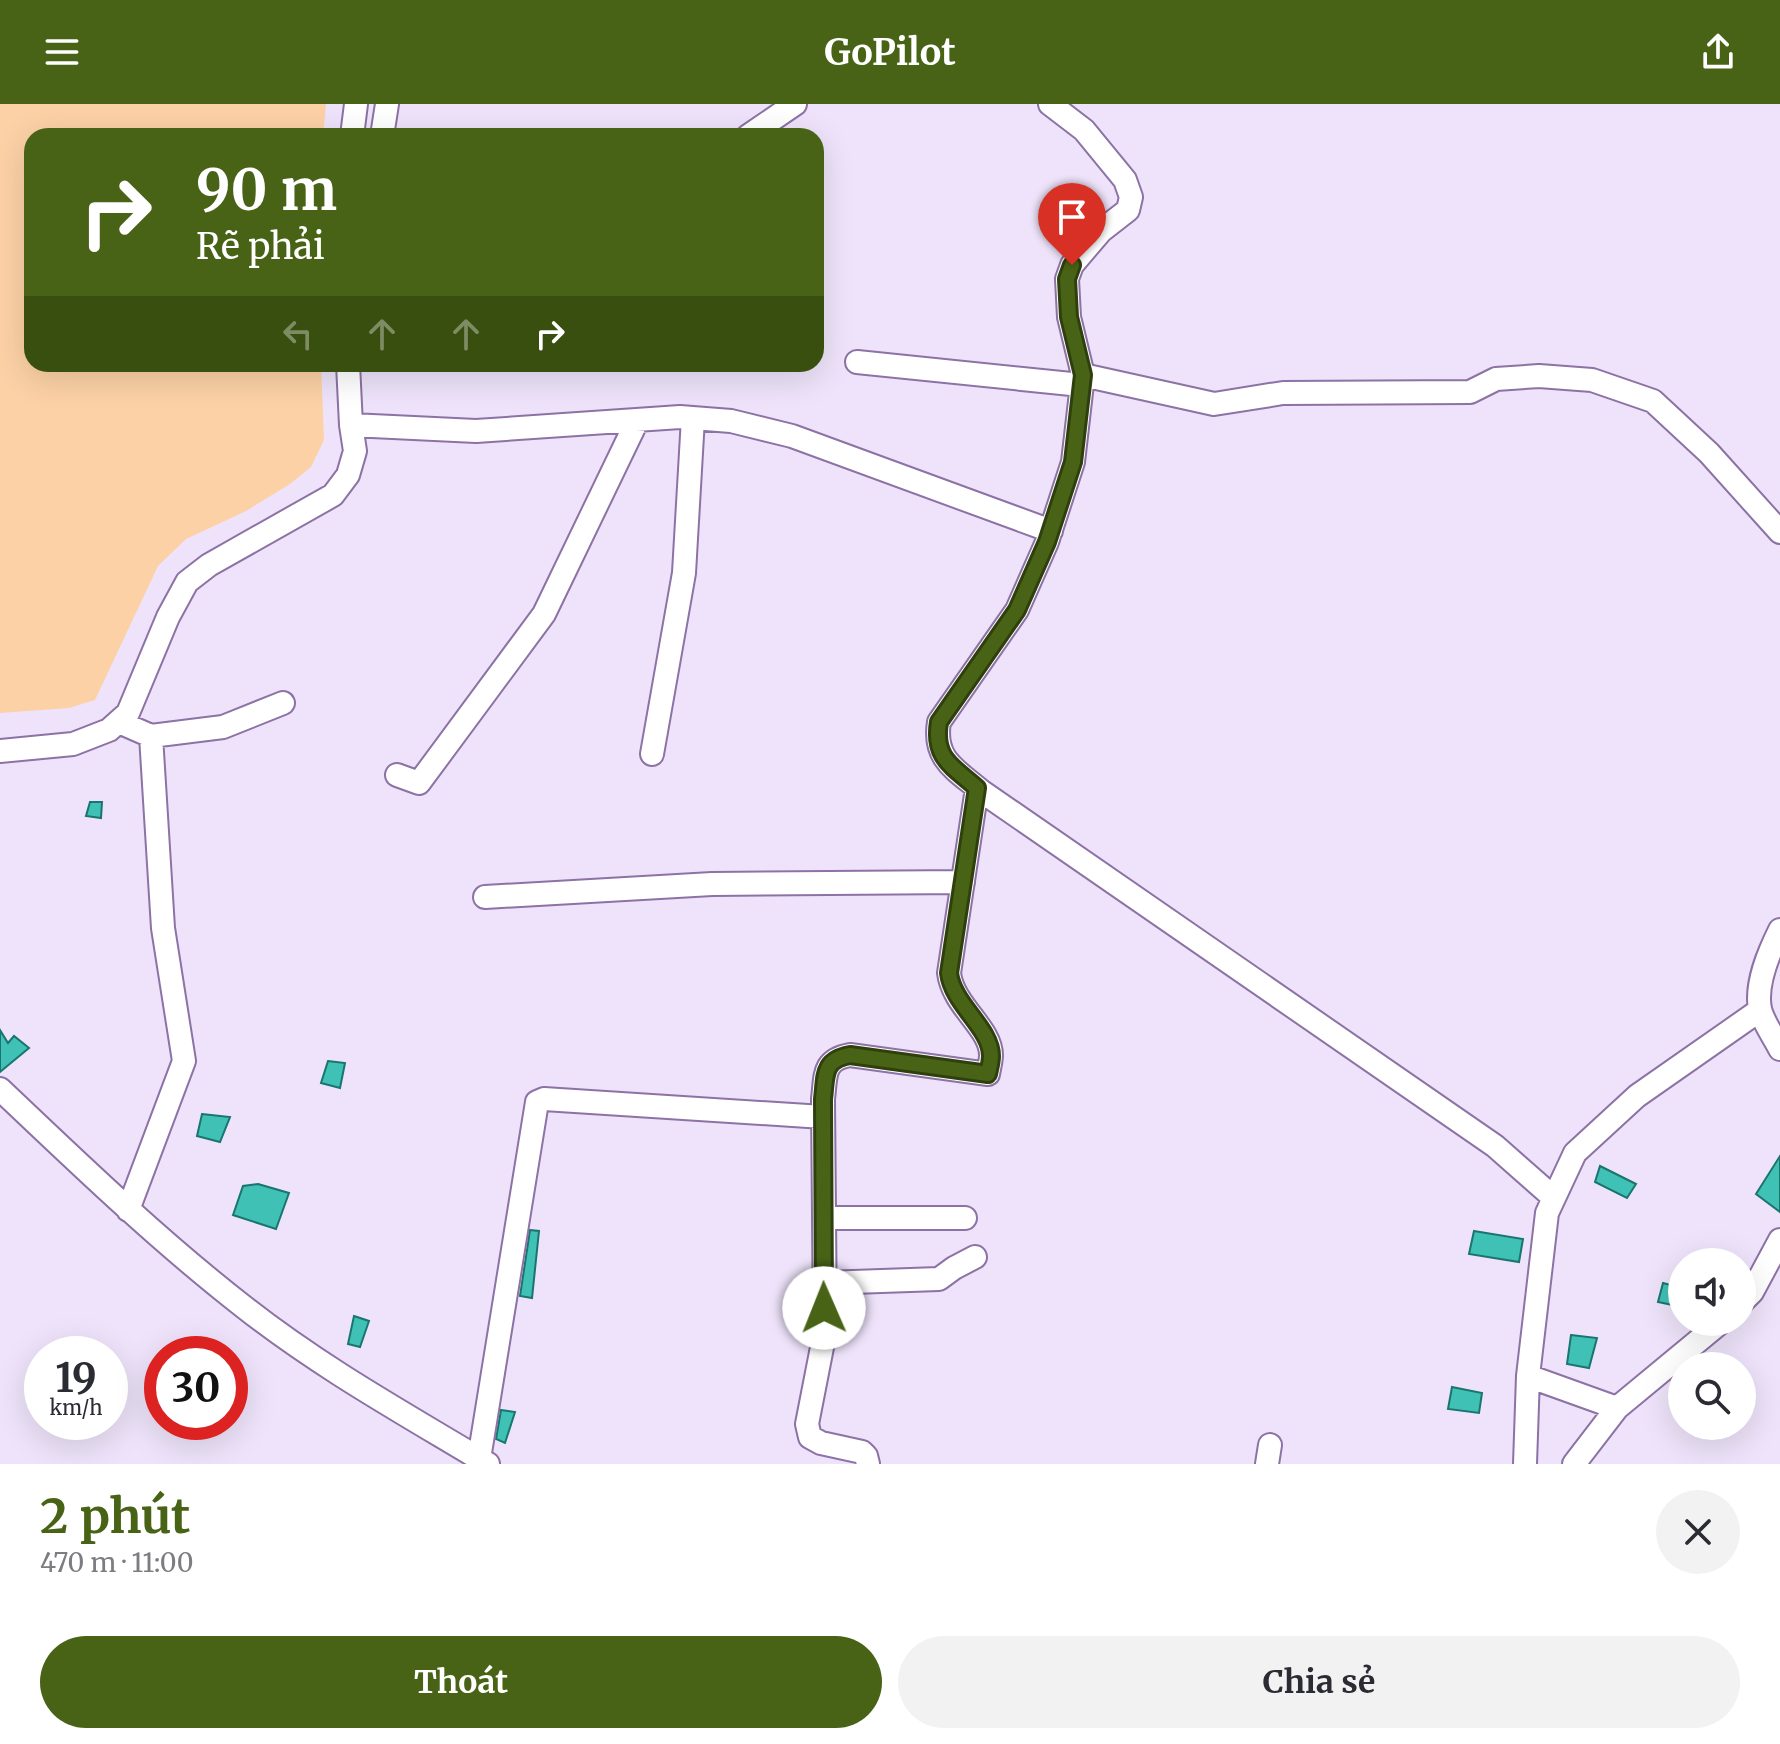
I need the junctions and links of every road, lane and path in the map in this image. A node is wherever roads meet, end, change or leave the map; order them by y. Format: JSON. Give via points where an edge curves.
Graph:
{"nodes":[{"id":1,"x":356,"y":104,"type":"edge"},
{"id":2,"x":387,"y":104,"type":"edge"},
{"id":3,"x":795,"y":104,"type":"edge"},
{"id":4,"x":1050,"y":104,"type":"edge"},
{"id":5,"x":353,"y":128,"type":"edge"},
{"id":6,"x":383,"y":128,"type":"edge"},
{"id":7,"x":760,"y":128,"type":"edge"},
{"id":8,"x":857,"y":362,"type":"dead end"},
{"id":9,"x":348,"y":372,"type":"edge"},
{"id":10,"x":1082,"y":380,"type":"junction"},
{"id":11,"x":693,"y":418,"type":"junction"},
{"id":12,"x":637,"y":421,"type":"junction"},
{"id":13,"x":351,"y":425,"type":"junction"},
{"id":14,"x":1051,"y":531,"type":"junction"},
{"id":15,"x":1780,"y":532,"type":"edge"},
{"id":16,"x":283,"y":703,"type":"dead end"},
{"id":17,"x":119,"y":722,"type":"junction"},
{"id":18,"x":151,"y":736,"type":"junction"},
{"id":19,"x":0,"y":751,"type":"edge"},
{"id":20,"x":652,"y":754,"type":"dead end"},
{"id":21,"x":397,"y":775,"type":"dead end"},
{"id":22,"x":977,"y":788,"type":"junction"},
{"id":23,"x":963,"y":882,"type":"junction"},
{"id":24,"x":485,"y":897,"type":"dead end"},
{"id":25,"x":1780,"y":930,"type":"edge"},
{"id":26,"x":1760,"y":1010,"type":"junction"},
{"id":27,"x":1780,"y":1049,"type":"edge"},
{"id":28,"x":0,"y":1089,"type":"edge"},
{"id":29,"x":823,"y":1117,"type":"junction"},
{"id":30,"x":1554,"y":1198,"type":"junction"},
{"id":31,"x":128,"y":1210,"type":"junction"},
{"id":32,"x":824,"y":1218,"type":"junction"},
{"id":33,"x":965,"y":1218,"type":"dead end"},
{"id":34,"x":1780,"y":1240,"type":"edge"},
{"id":35,"x":975,"y":1257,"type":"dead end"},
{"id":36,"x":824,"y":1283,"type":"junction"},
{"id":37,"x":1756,"y":1285,"type":"edge"},
{"id":38,"x":1704,"y":1336,"type":"edge"},
{"id":39,"x":1528,"y":1376,"type":"junction"},
{"id":40,"x":1617,"y":1408,"type":"junction"},
{"id":41,"x":484,"y":1461,"type":"edge"},
{"id":42,"x":868,"y":1464,"type":"edge"},
{"id":43,"x":1525,"y":1464,"type":"edge"},
{"id":44,"x":1574,"y":1464,"type":"edge"}],
"edges":[{"from":1,"to":5,"type":"street"},
{"from":2,"to":6,"type":"street"},
{"from":3,"to":7,"type":"street"},
{"from":4,"to":10,"type":"street","via":[[1084,130],[1125,180],[1131,197],[1128,210],[1101,231],[1072,265],[1067,279]]},
{"from":8,"to":10,"type":"street"},
{"from":9,"to":13,"type":"street"},
{"from":10,"to":14,"type":"street","via":[[1073,462]]},
{"from":10,"to":15,"type":"street","via":[[1214,404],[1283,393],[1470,392],[1496,379],[1539,376],[1592,380],[1653,401],[1709,453]]},
{"from":11,"to":12,"type":"street"},
{"from":11,"to":14,"type":"street","via":[[792,436]]},
{"from":11,"to":20,"type":"street","via":[[684,573]]},
{"from":12,"to":13,"type":"street","via":[[476,431]]},
{"from":12,"to":21,"type":"street","via":[[544,614],[419,783]]},
{"from":13,"to":17,"type":"street","via":[[355,451],[348,475],[333,495],[187,582],[128,713]]},
{"from":14,"to":22,"type":"street","via":[[1017,610],[939,722],[936,740],[943,758]]},
{"from":16,"to":18,"type":"street","via":[[223,727]]},
{"from":17,"to":18,"type":"street"},
{"from":17,"to":19,"type":"street","via":[[73,744]]},
{"from":18,"to":31,"type":"street","via":[[163,928],[184,1061]]},
{"from":22,"to":23,"type":"street"},
{"from":22,"to":30,"type":"street","via":[[1495,1146]]},
{"from":23,"to":24,"type":"street","via":[[712,884]]},
{"from":23,"to":29,"type":"street","via":[[949,973],[951,986],[988,1041],[988,1074],[850,1055],[836,1058],[827,1067]]},
{"from":25,"to":26,"type":"street","via":[[1761,984]]},
{"from":26,"to":27,"type":"street"},
{"from":26,"to":30,"type":"street","via":[[1637,1096],[1575,1153]]},
{"from":28,"to":31,"type":"street"},
{"from":29,"to":32,"type":"street"},
{"from":29,"to":41,"type":"street","via":[[537,1102]]},
{"from":30,"to":39,"type":"street","via":[[1547,1213]]},
{"from":31,"to":41,"type":"street","via":[[245,1308],[329,1369]]},
{"from":32,"to":33,"type":"street"},
{"from":32,"to":36,"type":"street"},
{"from":34,"to":37,"type":"street"},
{"from":35,"to":36,"type":"street","via":[[939,1279]]},
{"from":36,"to":42,"type":"street","via":[[825,1332],[807,1424],[810,1437],[862,1452]]},
{"from":38,"to":40,"type":"street"},
{"from":39,"to":40,"type":"street"},
{"from":39,"to":43,"type":"street"},
{"from":40,"to":44,"type":"street"}]}
